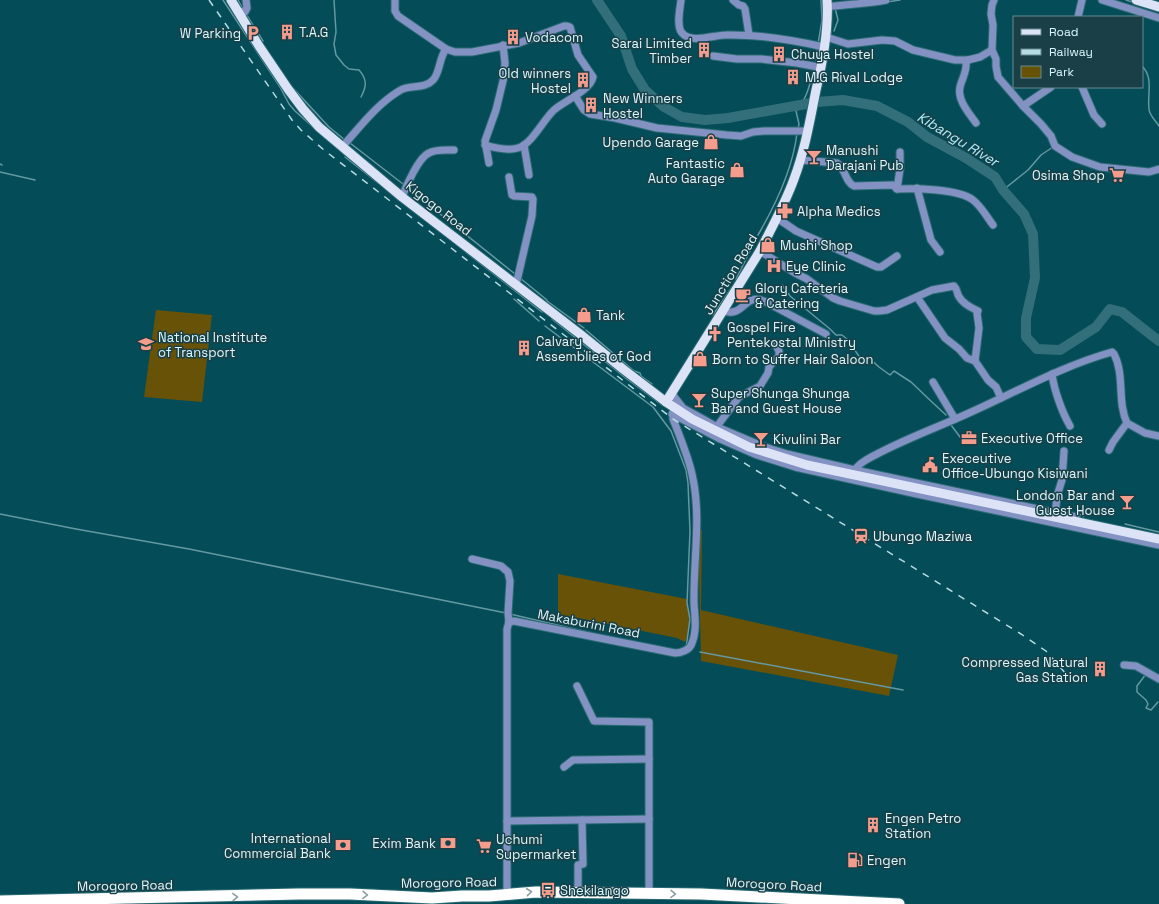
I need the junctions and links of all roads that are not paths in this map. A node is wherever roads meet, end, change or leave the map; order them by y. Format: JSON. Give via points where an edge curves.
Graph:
{"nodes":[{"id":1,"x":231,"y":0,"type":"edge"},
{"id":2,"x":246,"y":0,"type":"edge"},
{"id":3,"x":395,"y":0,"type":"edge"},
{"id":4,"x":681,"y":0,"type":"edge"},
{"id":5,"x":733,"y":0,"type":"edge"},
{"id":6,"x":886,"y":0,"type":"edge"},
{"id":7,"x":994,"y":0,"type":"edge"},
{"id":8,"x":1082,"y":0,"type":"edge"},
{"id":9,"x":1102,"y":0,"type":"edge"},
{"id":10,"x":1136,"y":0,"type":"edge"},
{"id":11,"x":827,"y":4,"type":"edge"},
{"id":12,"x":1159,"y":7,"type":"edge"},
{"id":13,"x":240,"y":13,"type":"junction"},
{"id":14,"x":1078,"y":16,"type":"edge"},
{"id":15,"x":1159,"y":18,"type":"edge"},
{"id":16,"x":749,"y":35,"type":"junction"},
{"id":17,"x":826,"y":37,"type":"junction"},
{"id":18,"x":503,"y":45,"type":"junction"},
{"id":19,"x":824,"y":47,"type":"junction"},
{"id":20,"x":446,"y":49,"type":"junction"},
{"id":21,"x":992,"y":50,"type":"junction"},
{"id":22,"x":713,"y":56,"type":"dead end"},
{"id":23,"x":968,"y":60,"type":"junction"},
{"id":24,"x":820,"y":63,"type":"junction"},
{"id":25,"x":1048,"y":88,"type":"edge"},
{"id":26,"x":1082,"y":88,"type":"edge"},
{"id":27,"x":575,"y":96,"type":"junction"},
{"id":28,"x":1023,"y":106,"type":"junction"},
{"id":29,"x":807,"y":121,"type":"junction"},
{"id":30,"x":976,"y":123,"type":"dead end"},
{"id":31,"x":1102,"y":124,"type":"dead end"},
{"id":32,"x":803,"y":131,"type":"junction"},
{"id":33,"x":485,"y":145,"type":"junction"},
{"id":34,"x":524,"y":145,"type":"junction"},
{"id":35,"x":342,"y":147,"type":"junction"},
{"id":36,"x":454,"y":150,"type":"dead end"},
{"id":37,"x":900,"y":152,"type":"dead end"},
{"id":38,"x":801,"y":157,"type":"junction"},
{"id":39,"x":489,"y":162,"type":"dead end"},
{"id":40,"x":1159,"y":169,"type":"edge"},
{"id":41,"x":529,"y":175,"type":"dead end"},
{"id":42,"x":509,"y":177,"type":"dead end"},
{"id":43,"x":917,"y":188,"type":"junction"},
{"id":44,"x":897,"y":189,"type":"junction"},
{"id":45,"x":402,"y":197,"type":"junction"},
{"id":46,"x":777,"y":218,"type":"junction"},
{"id":47,"x":993,"y":225,"type":"dead end"},
{"id":48,"x":760,"y":250,"type":"junction"},
{"id":49,"x":940,"y":252,"type":"dead end"},
{"id":50,"x":897,"y":256,"type":"dead end"},
{"id":51,"x":516,"y":285,"type":"junction"},
{"id":52,"x":917,"y":297,"type":"junction"},
{"id":53,"x":723,"y":311,"type":"junction"},
{"id":54,"x":826,"y":334,"type":"dead end"},
{"id":55,"x":775,"y":344,"type":"dead end"},
{"id":56,"x":975,"y":361,"type":"junction"},
{"id":57,"x":1052,"y":374,"type":"junction"},
{"id":58,"x":933,"y":382,"type":"dead end"},
{"id":59,"x":672,"y":394,"type":"junction"},
{"id":60,"x":1001,"y":398,"type":"junction"},
{"id":61,"x":671,"y":408,"type":"junction"},
{"id":62,"x":955,"y":419,"type":"junction"},
{"id":63,"x":1127,"y":423,"type":"junction"},
{"id":64,"x":1070,"y":426,"type":"dead end"},
{"id":65,"x":715,"y":429,"type":"junction"},
{"id":66,"x":1159,"y":436,"type":"edge"},
{"id":67,"x":1109,"y":450,"type":"dead end"},
{"id":68,"x":1064,"y":451,"type":"dead end"},
{"id":69,"x":854,"y":473,"type":"junction"},
{"id":70,"x":1055,"y":515,"type":"junction"},
{"id":71,"x":1159,"y":535,"type":"edge"},
{"id":72,"x":1159,"y":539,"type":"edge"},
{"id":73,"x":1159,"y":545,"type":"edge"},
{"id":74,"x":472,"y":558,"type":"dead end"},
{"id":75,"x":509,"y":622,"type":"junction"},
{"id":76,"x":1124,"y":665,"type":"dead end"},
{"id":77,"x":1159,"y":679,"type":"edge"},
{"id":78,"x":577,"y":686,"type":"dead end"},
{"id":79,"x":649,"y":759,"type":"junction"},
{"id":80,"x":564,"y":767,"type":"dead end"},
{"id":81,"x":649,"y":819,"type":"junction"},
{"id":82,"x":582,"y":820,"type":"junction"},
{"id":83,"x":507,"y":821,"type":"junction"},
{"id":84,"x":578,"y":892,"type":"junction"},
{"id":85,"x":650,"y":893,"type":"junction"},
{"id":86,"x":507,"y":895,"type":"junction"},
{"id":87,"x":401,"y":900,"type":"edge"},
{"id":88,"x":464,"y":900,"type":"edge"},
{"id":89,"x":0,"y":901,"type":"edge"},
{"id":90,"x":898,"y":904,"type":"edge"}],
"edges":[{"from":1,"to":13,"type":"main road","name":"Kigogo Road"},
{"from":2,"to":13,"type":"street","via":[[247,8],[245,12]]},
{"from":3,"to":20,"type":"street","via":[[395,11],[398,16]]},
{"from":4,"to":16,"type":"street","via":[[680,28],[688,38]]},
{"from":5,"to":16,"type":"street","via":[[745,9]]},
{"from":6,"to":11,"type":"street","via":[[862,4]]},
{"from":7,"to":21,"type":"street"},
{"from":8,"to":14,"type":"street"},
{"from":9,"to":15,"type":"street"},
{"from":10,"to":12,"type":"main road"},
{"from":11,"to":17,"type":"main road"},
{"from":13,"to":35,"type":"main road","name":"Kigogo Road","via":[[259,46],[303,109]]},
{"from":16,"to":19,"type":"street"},
{"from":17,"to":19,"type":"main road"},
{"from":17,"to":23,"type":"street","via":[[848,44],[894,41],[932,55]]},
{"from":18,"to":20,"type":"street","via":[[472,52]]},
{"from":18,"to":27,"type":"street","via":[[519,43],[564,26],[570,27],[578,55],[593,77],[586,88]]},
{"from":18,"to":33,"type":"street","via":[[504,77],[496,110],[485,136]]},
{"from":19,"to":24,"type":"main road"},
{"from":20,"to":35,"type":"street","via":[[432,82],[400,90],[380,105]]},
{"from":21,"to":23,"type":"street"},
{"from":21,"to":28,"type":"street","via":[[996,58],[998,77]]},
{"from":22,"to":24,"type":"street"},
{"from":23,"to":30,"type":"street","via":[[959,88],[962,103]]},
{"from":24,"to":29,"type":"main road"},
{"from":25,"to":28,"type":"street"},
{"from":26,"to":31,"type":"street","via":[[1094,115]]},
{"from":27,"to":32,"type":"street","via":[[584,110],[590,114],[657,128],[727,136],[764,131]]},
{"from":27,"to":34,"type":"street","via":[[550,113]]},
{"from":28,"to":40,"type":"street","via":[[1051,136],[1055,146],[1072,157],[1108,169],[1149,172]]},
{"from":29,"to":32,"type":"main road","name":"Junction Road"},
{"from":29,"to":38,"type":"main road","name":"Junction Road"},
{"from":32,"to":38,"type":"main road","name":"Junction Road"},
{"from":33,"to":34,"type":"street","via":[[512,149]]},
{"from":33,"to":39,"type":"street"},
{"from":34,"to":41,"type":"street"},
{"from":35,"to":45,"type":"main road","name":"Kigogo Road"},
{"from":36,"to":45,"type":"street","via":[[429,152],[420,159]]},
{"from":37,"to":44,"type":"street"},
{"from":38,"to":44,"type":"street","via":[[837,163],[852,186],[893,185]]},
{"from":38,"to":46,"type":"main road","name":"Junction Road"},
{"from":42,"to":51,"type":"street","via":[[512,195],[528,196],[533,199],[532,216]]},
{"from":43,"to":44,"type":"street"},
{"from":43,"to":47,"type":"street","via":[[967,196],[978,204]]},
{"from":43,"to":49,"type":"street","via":[[932,240]]},
{"from":45,"to":51,"type":"main road","name":"Kigogo Road"},
{"from":46,"to":48,"type":"main road","name":"Junction Road"},
{"from":46,"to":50,"type":"street","via":[[796,231],[877,267]]},
{"from":48,"to":52,"type":"street","via":[[840,301],[879,311]]},
{"from":48,"to":53,"type":"main road","name":"Junction Road"},
{"from":51,"to":61,"type":"main road","name":"Kigogo Road"},
{"from":52,"to":56,"type":"street","via":[[945,338],[967,358]]},
{"from":52,"to":56,"type":"street","via":[[932,290],[954,286],[964,303],[978,311],[979,328]]},
{"from":53,"to":54,"type":"street","via":[[734,312],[748,301],[757,298]]},
{"from":53,"to":59,"type":"main road","name":"Junction Road"},
{"from":55,"to":65,"type":"street","via":[[780,356],[769,367],[760,386],[739,398]]},
{"from":56,"to":60,"type":"street","via":[[996,387]]},
{"from":57,"to":60,"type":"street"},
{"from":57,"to":63,"type":"street","via":[[1112,352],[1118,364]]},
{"from":57,"to":64,"type":"street"},
{"from":58,"to":62,"type":"street"},
{"from":59,"to":61,"type":"main road","name":"Junction Road"},
{"from":59,"to":65,"type":"street","via":[[683,408]]},
{"from":60,"to":62,"type":"street"},
{"from":61,"to":65,"type":"main road","name":"Kigogo Road"},
{"from":61,"to":73,"type":"street","via":[[718,438],[795,467]]},
{"from":61,"to":75,"type":"street","name":"Makaburini Road","via":[[692,474],[696,503],[696,623],[689,648],[675,653],[516,621]]},
{"from":62,"to":69,"type":"street","via":[[865,460]]},
{"from":63,"to":66,"type":"street","via":[[1145,433]]},
{"from":63,"to":67,"type":"street"},
{"from":65,"to":69,"type":"main road","name":"Kigogo Road","via":[[756,450],[807,465]]},
{"from":68,"to":70,"type":"street","via":[[1062,480]]},
{"from":69,"to":70,"type":"main road","name":"Kigogo Road"},
{"from":70,"to":71,"type":"street"},
{"from":70,"to":72,"type":"main road","name":"Kigogo Road"},
{"from":74,"to":75,"type":"street","via":[[501,566],[508,572]]},
{"from":75,"to":83,"type":"street"},
{"from":76,"to":77,"type":"street","via":[[1136,666]]},
{"from":78,"to":79,"type":"street","via":[[594,721],[649,722]]},
{"from":79,"to":80,"type":"street","via":[[573,760]]},
{"from":79,"to":81,"type":"street"},
{"from":81,"to":82,"type":"street"},
{"from":81,"to":85,"type":"street"},
{"from":82,"to":83,"type":"street"},
{"from":82,"to":84,"type":"street","via":[[583,864],[578,864]]},
{"from":83,"to":86,"type":"street"},
{"from":84,"to":85,"type":"highway","name":"Morogoro Road"},
{"from":86,"to":84,"type":"highway","name":"Morogoro Road","one_way":true},
{"from":85,"to":90,"type":"highway","name":"Morogoro Road","one_way":true},
{"from":86,"to":88,"type":"highway","name":"Morogoro Road"},
{"from":87,"to":88,"type":"highway","name":"Morogoro Road"},
{"from":89,"to":87,"type":"highway","name":"Morogoro Road","one_way":true,"via":[[300,894],[350,894]]}]}
